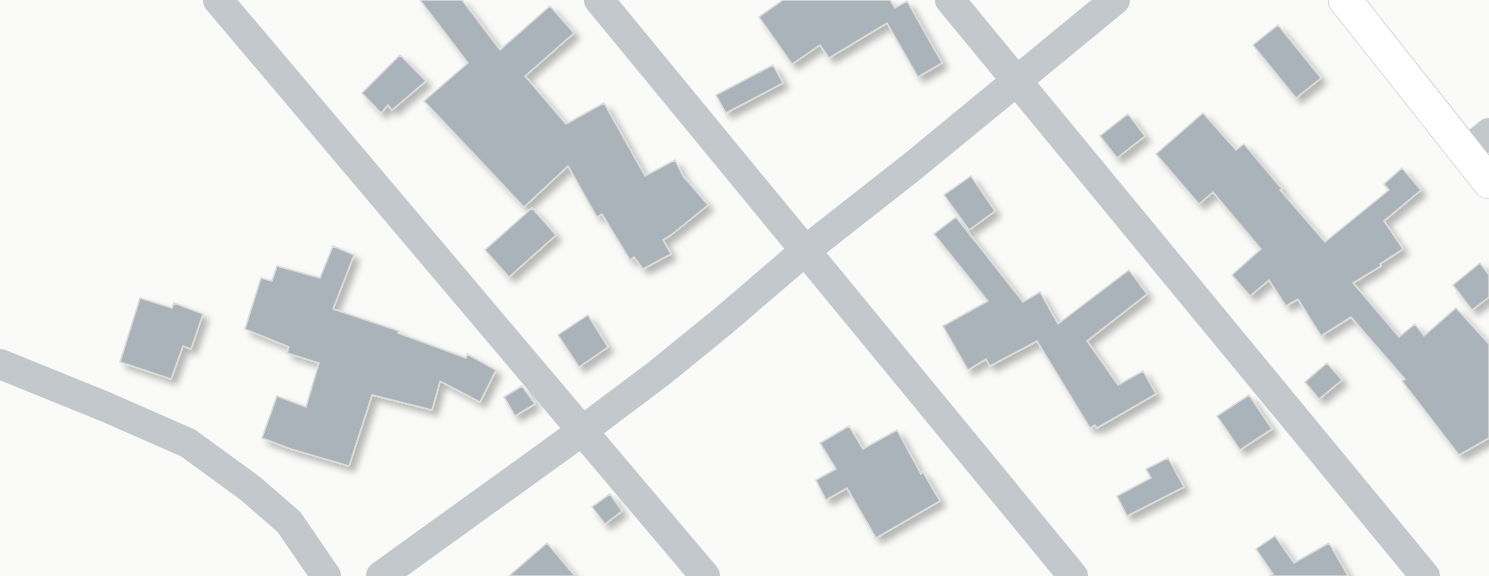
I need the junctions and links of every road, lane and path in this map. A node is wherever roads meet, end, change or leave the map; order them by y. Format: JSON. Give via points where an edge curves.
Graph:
{"nodes":[{"id":1,"x":219,"y":0,"type":"edge"},
{"id":2,"x":599,"y":0,"type":"edge"},
{"id":3,"x":950,"y":0,"type":"edge"},
{"id":4,"x":1115,"y":0,"type":"edge"},
{"id":5,"x":1346,"y":0,"type":"edge"},
{"id":6,"x":1016,"y":81,"type":"junction"},
{"id":7,"x":1478,"y":142,"type":"edge"},
{"id":8,"x":1489,"y":182,"type":"edge"},
{"id":9,"x":806,"y":250,"type":"junction"},
{"id":10,"x":0,"y":364,"type":"edge"},
{"id":11,"x":582,"y":431,"type":"junction"},
{"id":12,"x":326,"y":576,"type":"edge"},
{"id":13,"x":381,"y":576,"type":"edge"},
{"id":14,"x":705,"y":576,"type":"edge"},
{"id":15,"x":1073,"y":576,"type":"edge"},
{"id":16,"x":1425,"y":576,"type":"edge"}],
"edges":[{"from":1,"to":11,"type":"street"},
{"from":2,"to":9,"type":"street"},
{"from":3,"to":6,"type":"street"},
{"from":4,"to":6,"type":"street"},
{"from":5,"to":7,"type":"street"},
{"from":6,"to":9,"type":"street"},
{"from":6,"to":16,"type":"street"},
{"from":7,"to":8,"type":"street"},
{"from":9,"to":11,"type":"street","via":[[704,337]]},
{"from":9,"to":15,"type":"street"},
{"from":10,"to":12,"type":"street","via":[[188,443],[252,489],[289,522]]},
{"from":11,"to":13,"type":"street"},
{"from":11,"to":14,"type":"street"}]}
